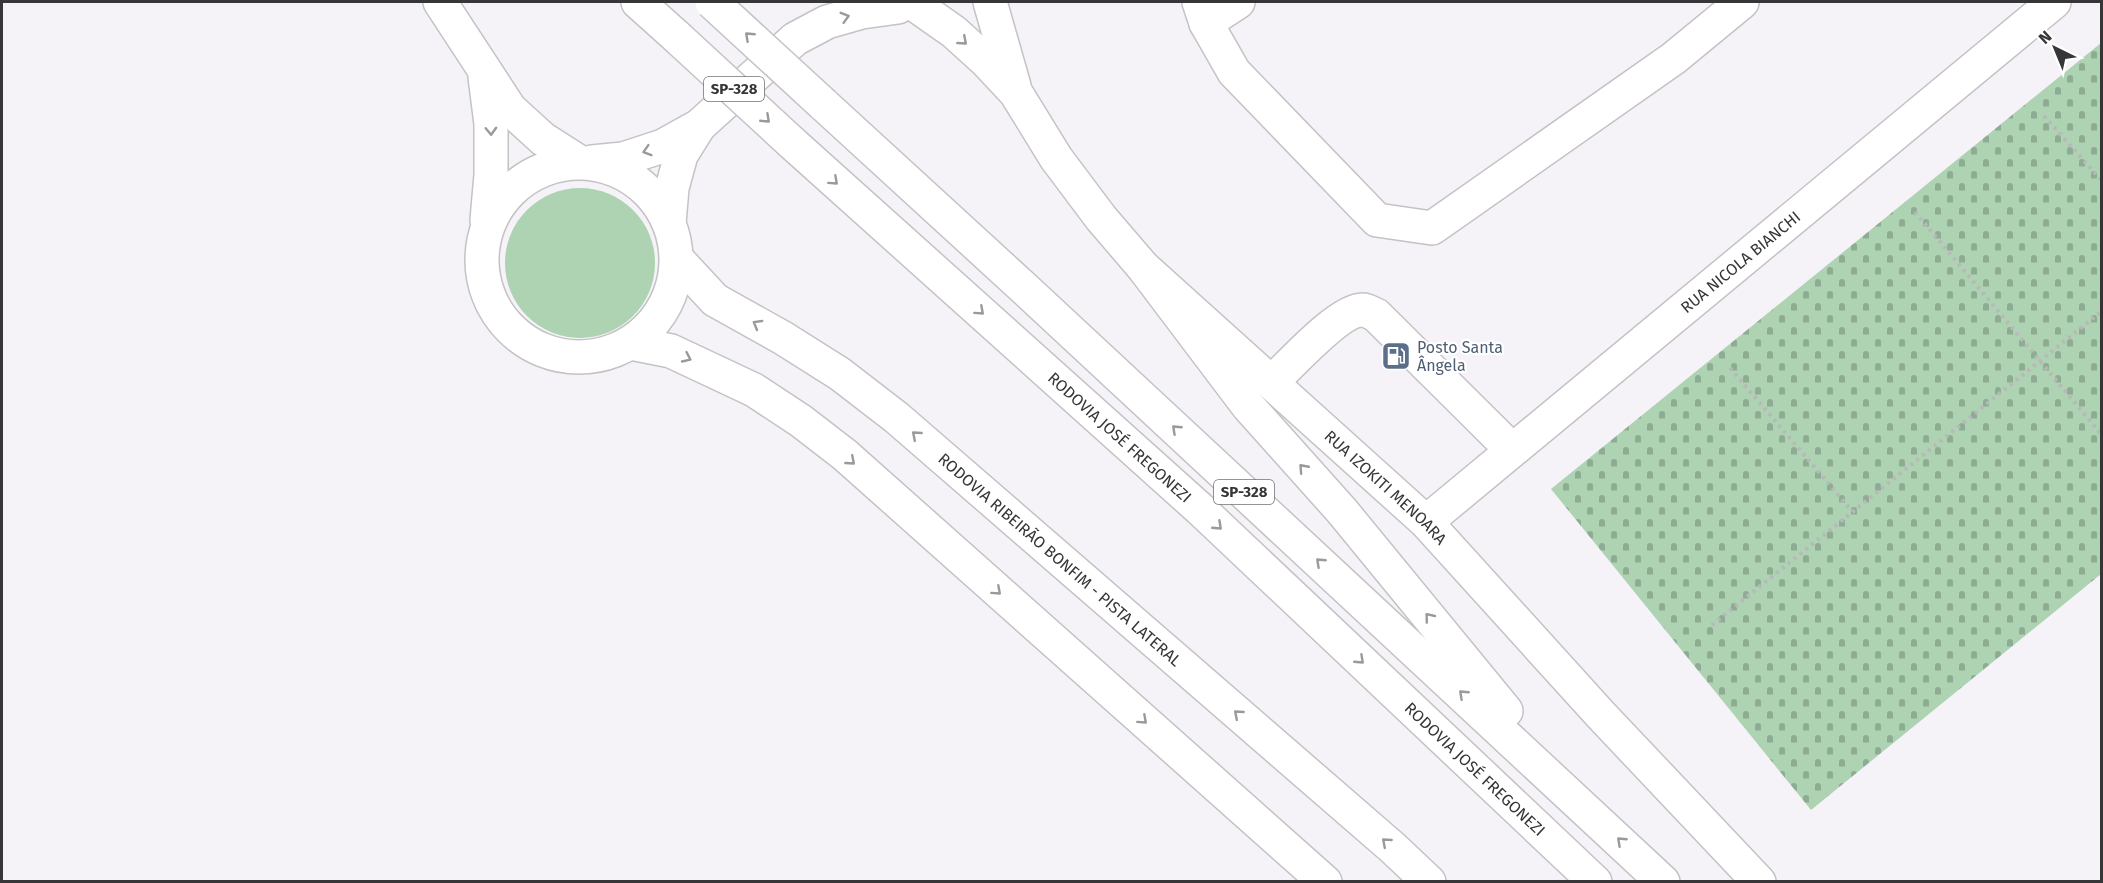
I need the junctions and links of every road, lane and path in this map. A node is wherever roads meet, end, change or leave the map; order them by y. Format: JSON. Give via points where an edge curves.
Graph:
{"nodes":[{"id":1,"x":440,"y":2,"type":"edge"},
{"id":2,"x":638,"y":2,"type":"edge"},
{"id":3,"x":712,"y":2,"type":"edge"},
{"id":4,"x":816,"y":2,"type":"edge"},
{"id":5,"x":990,"y":2,"type":"edge"},
{"id":6,"x":1238,"y":2,"type":"edge"},
{"id":7,"x":1742,"y":2,"type":"edge"},
{"id":8,"x":2054,"y":2,"type":"edge"},
{"id":9,"x":903,"y":4,"type":"edge"},
{"id":10,"x":1202,"y":12,"type":"edge"},
{"id":11,"x":795,"y":39,"type":"junction"},
{"id":12,"x":484,"y":72,"type":"junction"},
{"id":13,"x":1016,"y":93,"type":"junction"},
{"id":14,"x":2044,"y":116,"type":"dead end"},
{"id":15,"x":699,"y":126,"type":"junction"},
{"id":16,"x":583,"y":162,"type":"junction"},
{"id":17,"x":2102,"y":181,"type":"edge"},
{"id":18,"x":1915,"y":212,"type":"dead end"},
{"id":19,"x":669,"y":223,"type":"junction"},
{"id":20,"x":487,"y":227,"type":"junction"},
{"id":21,"x":677,"y":259,"type":"junction"},
{"id":22,"x":1143,"y":267,"type":"junction"},
{"id":23,"x":2102,"y":311,"type":"edge"},
{"id":24,"x":631,"y":343,"type":"junction"},
{"id":25,"x":2040,"y":361,"type":"junction"},
{"id":26,"x":1730,"y":368,"type":"dead end"},
{"id":27,"x":1272,"y":382,"type":"junction"},
{"id":28,"x":2102,"y":435,"type":"edge"},
{"id":29,"x":1512,"y":450,"type":"junction"},
{"id":30,"x":1852,"y":512,"type":"junction"},
{"id":31,"x":1426,"y":522,"type":"junction"},
{"id":32,"x":1712,"y":625,"type":"dead end"},
{"id":33,"x":1586,"y":808,"type":"junction"},
{"id":34,"x":1325,"y":882,"type":"edge"},
{"id":35,"x":1429,"y":882,"type":"edge"},
{"id":36,"x":1595,"y":882,"type":"edge"},
{"id":37,"x":1663,"y":882,"type":"edge"},
{"id":38,"x":1759,"y":882,"type":"edge"}],
"edges":[{"from":1,"to":12,"type":"main road"},
{"from":2,"to":36,"type":"main road","name":"RODOVIA JOSÉ FREGONEZI","number":"SP-328","one_way":true,"bridge":true,"via":[[1200,508]]},
{"from":33,"to":3,"type":"main road","number":"SP-328","one_way":true,"bridge":true},
{"from":4,"to":11,"type":"main road"},
{"from":5,"to":13,"type":"main road","name":"RUA IZOKITI MENOARA"},
{"from":6,"to":10,"type":"main road"},
{"from":7,"to":10,"type":"main road","via":[[1674,58],[1432,228],[1377,220],[1234,72]]},
{"from":8,"to":29,"type":"main road","name":"RUA NICOLA BIANCHI"},
{"from":11,"to":9,"type":"main road","one_way":true,"via":[[827,22]]},
{"from":9,"to":13,"type":"main road","name":"RUA IZOKITI MENOARA","one_way":true,"via":[[954,32]]},
{"from":11,"to":15,"type":"main road"},
{"from":12,"to":16,"type":"main road","via":[[510,109],[543,139]]},
{"from":12,"to":20,"type":"main road","one_way":true,"via":[[491,124]]},
{"from":13,"to":22,"type":"main road","name":"RUA IZOKITI MENOARA","via":[[1056,158]]},
{"from":14,"to":17,"type":"path"},
{"from":15,"to":16,"type":"main road","one_way":true,"via":[[663,146],[623,159]]},
{"from":15,"to":19,"type":"main road","via":[[681,155],[672,188]]},
{"from":16,"to":19,"type":"main road","via":[[621,171],[650,192]]},
{"from":16,"to":20,"type":"main road","via":[[540,170],[507,193]]},
{"from":18,"to":25,"type":"path"},
{"from":19,"to":21,"type":"main road"},
{"from":20,"to":24,"type":"main road","via":[[480,267],[491,305],[517,337],[553,355],[593,357]]},
{"from":21,"to":24,"type":"main road","via":[[672,292],[656,321]]},
{"from":35,"to":21,"type":"main road","name":"RODOVIA RIBEIRÃO BONFIM - PISTA LATERAL","one_way":true,"via":[[897,418],[840,374],[715,300]]},
{"from":22,"to":27,"type":"main road","name":"RUA IZOKITI MENOARA"},
{"from":33,"to":22,"type":"main road","one_way":true,"via":[[1342,511],[1248,406]]},
{"from":23,"to":25,"type":"path"},
{"from":24,"to":34,"type":"main road","one_way":true,"via":[[671,351],[754,390],[845,455]]},
{"from":25,"to":28,"type":"path"},
{"from":25,"to":30,"type":"path"},
{"from":26,"to":30,"type":"path"},
{"from":27,"to":29,"type":"main road","via":[[1333,323],[1364,310],[1377,315]]},
{"from":27,"to":31,"type":"main road","name":"RUA IZOKITI MENOARA"},
{"from":29,"to":31,"type":"main road","name":"RUA NICOLA BIANCHI"},
{"from":30,"to":32,"type":"path"},
{"from":31,"to":38,"type":"main road","name":"RUA IZOKITI MENOARA"},
{"from":37,"to":33,"type":"main road","number":"SP-328","one_way":true}]}
